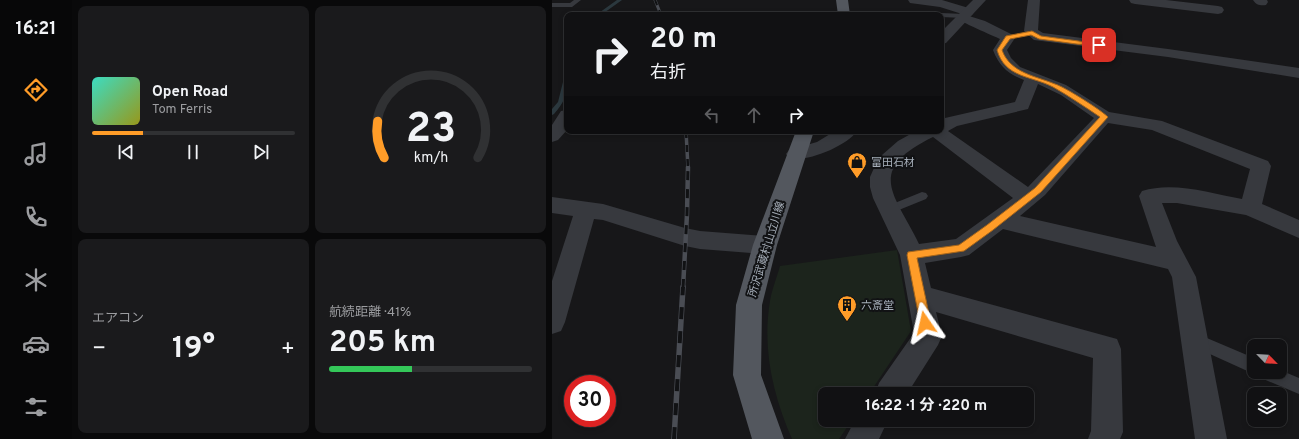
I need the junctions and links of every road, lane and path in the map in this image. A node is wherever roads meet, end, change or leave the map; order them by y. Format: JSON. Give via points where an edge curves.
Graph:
{"nodes":[{"id":1,"x":578,"y":0,"type":"edge"},
{"id":2,"x":842,"y":0,"type":"edge"},
{"id":3,"x":914,"y":0,"type":"edge"},
{"id":4,"x":980,"y":0,"type":"edge"},
{"id":5,"x":1034,"y":0,"type":"edge"},
{"id":6,"x":1135,"y":0,"type":"edge"},
{"id":7,"x":552,"y":5,"type":"edge"},
{"id":8,"x":1218,"y":10,"type":"dead end"},
{"id":9,"x":844,"y":12,"type":"edge"},
{"id":10,"x":944,"y":14,"type":"edge"},
{"id":11,"x":965,"y":15,"type":"junction"},
{"id":12,"x":1032,"y":33,"type":"junction"},
{"id":13,"x":944,"y":37,"type":"edge"},
{"id":14,"x":1008,"y":38,"type":"junction"},
{"id":15,"x":1299,"y":73,"type":"edge"},
{"id":16,"x":1032,"y":79,"type":"junction"},
{"id":17,"x":1104,"y":117,"type":"junction"},
{"id":18,"x":564,"y":122,"type":"edge"},
{"id":19,"x":944,"y":125,"type":"edge"},
{"id":20,"x":804,"y":134,"type":"edge"},
{"id":21,"x":843,"y":134,"type":"edge"},
{"id":22,"x":924,"y":134,"type":"edge"},
{"id":23,"x":940,"y":134,"type":"edge"},
{"id":24,"x":552,"y":136,"type":"edge"},
{"id":25,"x":796,"y":154,"type":"junction"},
{"id":26,"x":922,"y":196,"type":"dead end"},
{"id":27,"x":1028,"y":198,"type":"junction"},
{"id":28,"x":552,"y":205,"type":"edge"},
{"id":29,"x":1250,"y":208,"type":"junction"},
{"id":30,"x":586,"y":209,"type":"junction"},
{"id":31,"x":889,"y":210,"type":"junction"},
{"id":32,"x":1000,"y":220,"type":"junction"},
{"id":33,"x":1299,"y":229,"type":"edge"},
{"id":34,"x":765,"y":245,"type":"junction"},
{"id":35,"x":912,"y":255,"type":"junction"},
{"id":36,"x":1175,"y":262,"type":"junction"},
{"id":37,"x":920,"y":296,"type":"junction"},
{"id":38,"x":552,"y":322,"type":"edge"},
{"id":39,"x":1194,"y":340,"type":"junction"},
{"id":40,"x":1247,"y":363,"type":"edge"},
{"id":41,"x":1283,"y":379,"type":"edge"},
{"id":42,"x":1299,"y":386,"type":"edge"},
{"id":43,"x":895,"y":387,"type":"edge"},
{"id":44,"x":869,"y":427,"type":"edge"},
{"id":45,"x":768,"y":439,"type":"edge"},
{"id":46,"x":861,"y":439,"type":"edge"},
{"id":47,"x":1104,"y":439,"type":"edge"},
{"id":48,"x":1210,"y":439,"type":"edge"}],
"edges":[{"from":1,"to":7,"type":"lane","via":[[572,5]]},
{"from":2,"to":9,"type":"main road"},
{"from":3,"to":11,"type":"street","via":[[942,4]]},
{"from":4,"to":11,"type":"street"},
{"from":5,"to":12,"type":"street"},
{"from":6,"to":8,"type":"street"},
{"from":10,"to":11,"type":"lane"},
{"from":11,"to":13,"type":"street"},
{"from":11,"to":14,"type":"street"},
{"from":12,"to":14,"type":"street"},
{"from":12,"to":15,"type":"street","via":[[1039,37]]},
{"from":14,"to":16,"type":"street","via":[[1000,50],[1002,58],[1020,74]]},
{"from":16,"to":17,"type":"street","via":[[1054,86]]},
{"from":16,"to":19,"type":"street","via":[[1022,105]]},
{"from":17,"to":27,"type":"street"},
{"from":17,"to":29,"type":"street","via":[[1156,125],[1261,166]]},
{"from":18,"to":24,"type":"street"},
{"from":20,"to":25,"type":"main road","name":"所沢武蔵村山立川線"},
{"from":21,"to":25,"type":"street","via":[[824,146]]},
{"from":22,"to":31,"type":"street","via":[[901,148],[888,160],[880,187]]},
{"from":23,"to":27,"type":"street"},
{"from":25,"to":34,"type":"main road","name":"所沢武蔵村山立川線"},
{"from":26,"to":31,"type":"lane"},
{"from":27,"to":32,"type":"street"},
{"from":28,"to":30,"type":"street"},
{"from":29,"to":33,"type":"street"},
{"from":29,"to":36,"type":"street","via":[[1177,195],[1149,196]]},
{"from":30,"to":34,"type":"street","via":[[685,237]]},
{"from":30,"to":38,"type":"street"},
{"from":31,"to":35,"type":"street"},
{"from":32,"to":35,"type":"street","via":[[961,248]]},
{"from":32,"to":36,"type":"street"},
{"from":34,"to":45,"type":"main road","name":"所沢武蔵村山立川線","via":[[749,305],[747,375]]},
{"from":35,"to":37,"type":"street"},
{"from":36,"to":39,"type":"street","via":[[1184,277]]},
{"from":37,"to":43,"type":"street","via":[[928,336]]},
{"from":37,"to":47,"type":"street","via":[[1107,350]]},
{"from":39,"to":40,"type":"lane"},
{"from":39,"to":48,"type":"street"},
{"from":41,"to":42,"type":"lane"},
{"from":44,"to":46,"type":"street"}]}
